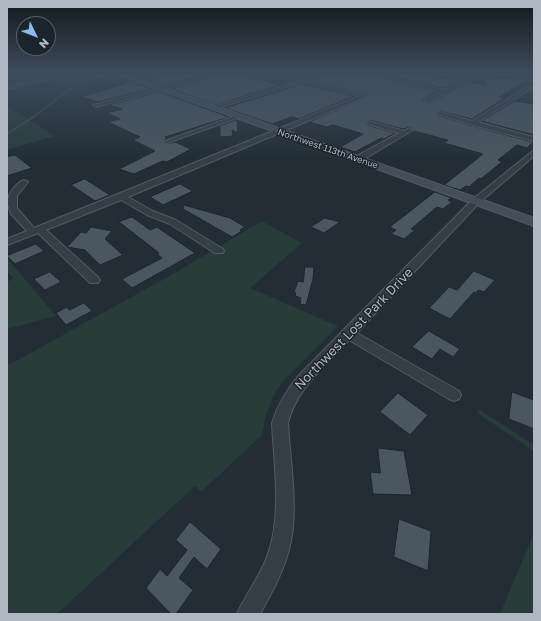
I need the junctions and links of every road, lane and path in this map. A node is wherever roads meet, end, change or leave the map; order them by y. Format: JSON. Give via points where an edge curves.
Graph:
{"nodes":[{"id":1,"x":100,"y":104,"type":"edge"},
{"id":2,"x":202,"y":104,"type":"edge"},
{"id":3,"x":226,"y":104,"type":"edge"},
{"id":4,"x":344,"y":104,"type":"edge"},
{"id":5,"x":502,"y":104,"type":"edge"},
{"id":6,"x":96,"y":105,"type":"dead end"},
{"id":7,"x":213,"y":108,"type":"junction"},
{"id":8,"x":440,"y":114,"type":"dead end"},
{"id":9,"x":237,"y":116,"type":"junction"},
{"id":10,"x":369,"y":123,"type":"dead end"},
{"id":11,"x":474,"y":123,"type":"junction"},
{"id":12,"x":276,"y":131,"type":"junction"},
{"id":13,"x":534,"y":139,"type":"edge"},
{"id":14,"x":168,"y":141,"type":"dead end"},
{"id":15,"x":532,"y":156,"type":"edge"},
{"id":16,"x":358,"y":159,"type":"junction"},
{"id":17,"x":24,"y":182,"type":"dead end"},
{"id":18,"x":121,"y":197,"type":"junction"},
{"id":19,"x":476,"y":201,"type":"junction"},
{"id":20,"x":534,"y":222,"type":"edge"},
{"id":21,"x":36,"y":230,"type":"junction"},
{"id":22,"x":7,"y":242,"type":"edge"},
{"id":23,"x":219,"y":251,"type":"dead end"},
{"id":24,"x":94,"y":280,"type":"dead end"},
{"id":25,"x":349,"y":334,"type":"junction"},
{"id":26,"x":454,"y":395,"type":"dead end"},
{"id":27,"x":248,"y":614,"type":"edge"}],
"edges":[{"from":1,"to":6,"type":"street"},
{"from":2,"to":7,"type":"street","name":"Northwest 113th Avenue"},
{"from":3,"to":7,"type":"street"},
{"from":4,"to":12,"type":"street"},
{"from":5,"to":11,"type":"street"},
{"from":7,"to":9,"type":"street","name":"Northwest 113th Avenue"},
{"from":8,"to":11,"type":"street"},
{"from":9,"to":12,"type":"street","name":"Northwest 113th Avenue"},
{"from":9,"to":14,"type":"street"},
{"from":10,"to":16,"type":"street","via":[[407,132]]},
{"from":11,"to":13,"type":"street"},
{"from":12,"to":16,"type":"street","name":"Northwest 113th Avenue"},
{"from":12,"to":18,"type":"street"},
{"from":15,"to":19,"type":"street","name":"Northwest Lost Park Drive"},
{"from":16,"to":19,"type":"street","name":"Northwest 113th Avenue"},
{"from":17,"to":21,"type":"street","via":[[12,194],[11,204],[14,211]]},
{"from":18,"to":21,"type":"street"},
{"from":18,"to":23,"type":"street","via":[[173,222]]},
{"from":19,"to":20,"type":"street","name":"Northwest 113th Avenue"},
{"from":19,"to":25,"type":"street","name":"Northwest Lost Park Drive"},
{"from":21,"to":22,"type":"street"},
{"from":21,"to":24,"type":"street"},
{"from":25,"to":26,"type":"street"},
{"from":25,"to":27,"type":"street","name":"Northwest Lost Park Drive","via":[[290,396],[282,415],[280,423],[284,529],[277,559]]}]}
